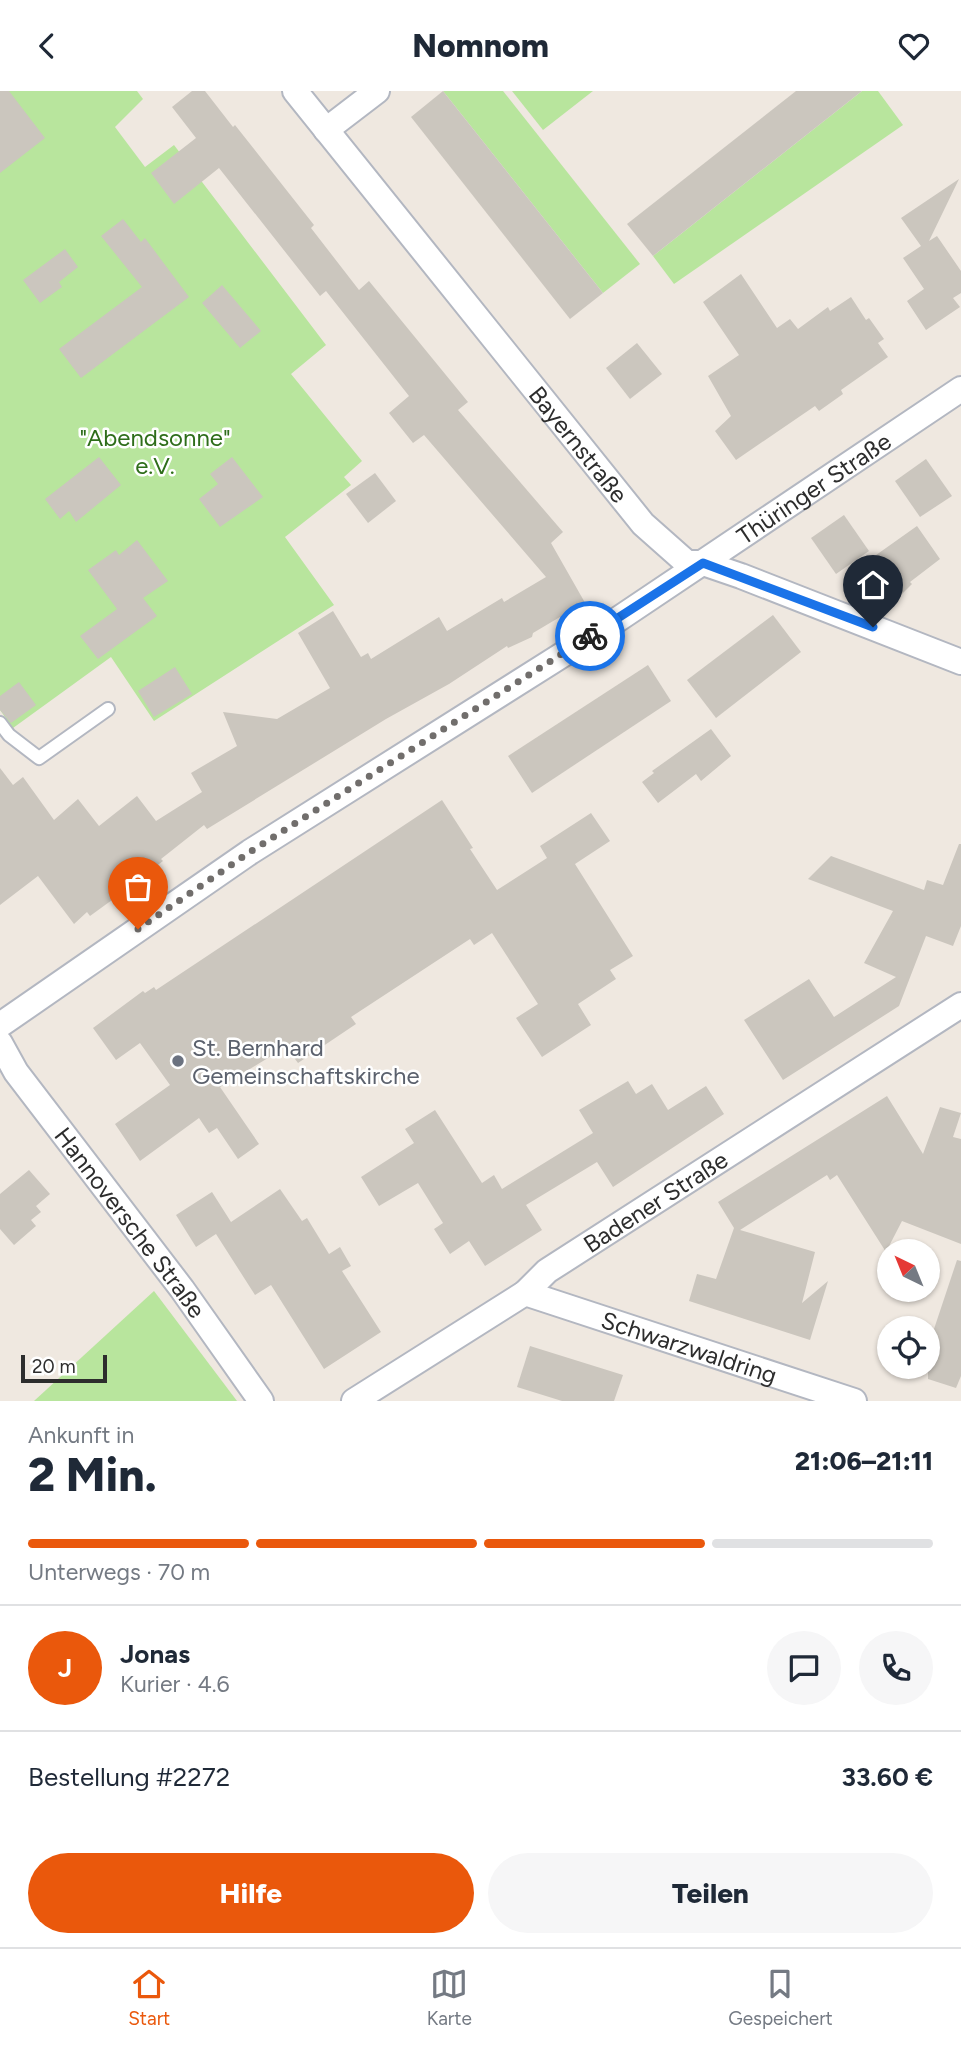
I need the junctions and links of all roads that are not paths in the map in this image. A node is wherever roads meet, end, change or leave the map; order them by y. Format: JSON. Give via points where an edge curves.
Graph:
{"nodes":[{"id":1,"x":295,"y":91,"type":"edge"},
{"id":2,"x":377,"y":91,"type":"edge"},
{"id":3,"x":326,"y":130,"type":"junction"},
{"id":4,"x":961,"y":389,"type":"edge"},
{"id":5,"x":703,"y":563,"type":"junction"},
{"id":6,"x":961,"y":662,"type":"edge"},
{"id":7,"x":108,"y":709,"type":"dead end"},
{"id":8,"x":0,"y":723,"type":"edge"},
{"id":9,"x":961,"y":1005,"type":"edge"},
{"id":10,"x":0,"y":1025,"type":"edge"},
{"id":11,"x":0,"y":1043,"type":"edge"},
{"id":12,"x":526,"y":1293,"type":"junction"},
{"id":13,"x":261,"y":1401,"type":"edge"},
{"id":14,"x":354,"y":1401,"type":"edge"},
{"id":15,"x":854,"y":1401,"type":"edge"}],
"edges":[{"from":1,"to":3,"type":"street","name":"Bayernstraße"},
{"from":2,"to":3,"type":"street"},
{"from":3,"to":5,"type":"street","name":"Bayernstraße","via":[[643,524],[687,563]]},
{"from":4,"to":5,"type":"street","name":"Thüringer Straße"},
{"from":5,"to":6,"type":"street","name":"Bayernstraße"},
{"from":5,"to":10,"type":"street","name":"Thüringer Straße","via":[[250,852]]},
{"from":7,"to":8,"type":"lane","via":[[39,758],[9,736]]},
{"from":9,"to":12,"type":"street","name":"Badener Straße","via":[[547,1271]]},
{"from":11,"to":13,"type":"street","name":"Hannoversche Straße","via":[[16,1072],[182,1289]]},
{"from":12,"to":14,"type":"street","name":"Badener Straße"},
{"from":12,"to":15,"type":"street","name":"Schwarzwaldring"}]}
